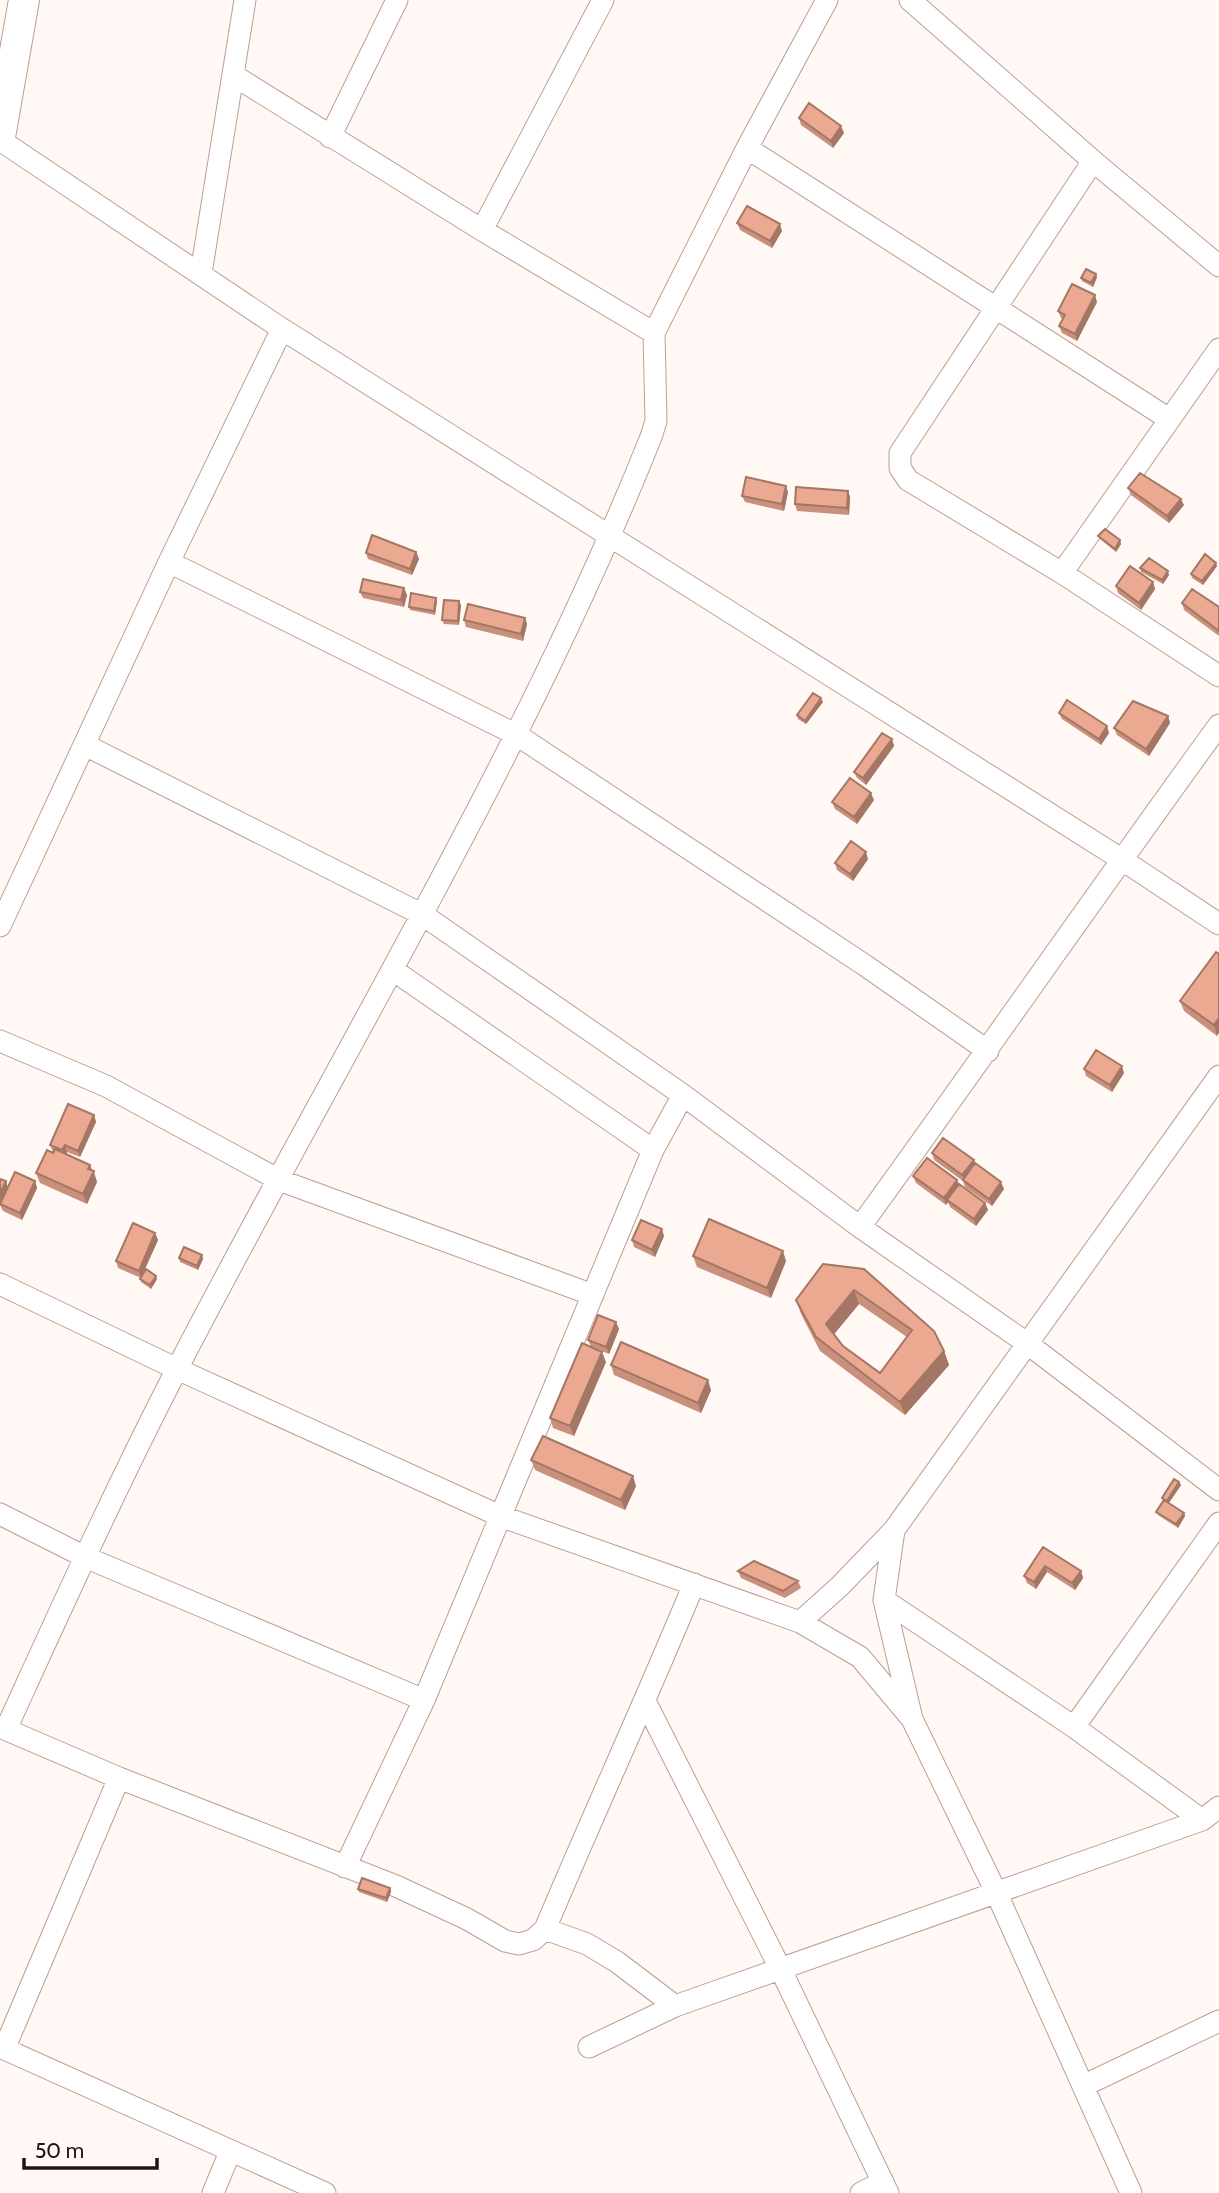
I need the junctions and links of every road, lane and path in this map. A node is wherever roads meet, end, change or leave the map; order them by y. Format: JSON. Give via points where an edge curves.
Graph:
{"nodes":[{"id":1,"x":24,"y":0,"type":"edge"},
{"id":2,"x":246,"y":0,"type":"edge"},
{"id":3,"x":397,"y":0,"type":"edge"},
{"id":4,"x":603,"y":0,"type":"edge"},
{"id":5,"x":827,"y":0,"type":"edge"},
{"id":6,"x":910,"y":0,"type":"edge"},
{"id":7,"x":233,"y":75,"type":"junction"},
{"id":8,"x":330,"y":136,"type":"junction"},
{"id":9,"x":0,"y":139,"type":"edge"},
{"id":10,"x":747,"y":148,"type":"junction"},
{"id":11,"x":1093,"y":161,"type":"junction"},
{"id":12,"x":482,"y":230,"type":"junction"},
{"id":13,"x":1219,"y":267,"type":"edge"},
{"id":14,"x":201,"y":273,"type":"junction"},
{"id":15,"x":996,"y":308,"type":"junction"},
{"id":16,"x":282,"y":329,"type":"junction"},
{"id":17,"x":654,"y":333,"type":"junction"},
{"id":18,"x":1219,"y":349,"type":"edge"},
{"id":19,"x":1169,"y":419,"type":"junction"},
{"id":20,"x":611,"y":537,"type":"junction"},
{"id":21,"x":169,"y":562,"type":"junction"},
{"id":22,"x":1062,"y":573,"type":"junction"},
{"id":23,"x":1219,"y":676,"type":"edge"},
{"id":24,"x":1219,"y":725,"type":"edge"},
{"id":25,"x":516,"y":735,"type":"junction"},
{"id":26,"x":85,"y":745,"type":"junction"},
{"id":27,"x":1121,"y":859,"type":"junction"},
{"id":28,"x":423,"y":915,"type":"junction"},
{"id":29,"x":1219,"y":924,"type":"edge"},
{"id":30,"x":0,"y":926,"type":"edge"},
{"id":31,"x":393,"y":970,"type":"junction"},
{"id":32,"x":0,"y":1041,"type":"edge"},
{"id":33,"x":988,"y":1051,"type":"junction"},
{"id":34,"x":1219,"y":1076,"type":"edge"},
{"id":35,"x":683,"y":1095,"type":"junction"},
{"id":36,"x":653,"y":1150,"type":"junction"},
{"id":37,"x":279,"y":1180,"type":"junction"},
{"id":38,"x":860,"y":1227,"type":"junction"},
{"id":39,"x":0,"y":1284,"type":"edge"},
{"id":40,"x":593,"y":1295,"type":"junction"},
{"id":41,"x":1028,"y":1344,"type":"junction"},
{"id":42,"x":177,"y":1369,"type":"junction"},
{"id":43,"x":1219,"y":1490,"type":"edge"},
{"id":44,"x":0,"y":1514,"type":"edge"},
{"id":45,"x":500,"y":1516,"type":"junction"},
{"id":46,"x":1219,"y":1522,"type":"edge"},
{"id":47,"x":894,"y":1530,"type":"junction"},
{"id":48,"x":85,"y":1557,"type":"junction"},
{"id":49,"x":694,"y":1584,"type":"junction"},
{"id":50,"x":884,"y":1601,"type":"junction"},
{"id":51,"x":800,"y":1622,"type":"junction"},
{"id":52,"x":424,"y":1700,"type":"junction"},
{"id":53,"x":645,"y":1701,"type":"junction"},
{"id":54,"x":912,"y":1719,"type":"junction"},
{"id":55,"x":1074,"y":1727,"type":"junction"},
{"id":56,"x":3,"y":1728,"type":"edge"},
{"id":57,"x":120,"y":1778,"type":"junction"},
{"id":58,"x":1211,"y":1814,"type":"edge"},
{"id":59,"x":345,"y":1867,"type":"junction"},
{"id":60,"x":996,"y":1892,"type":"junction"},
{"id":61,"x":545,"y":1929,"type":"junction"},
{"id":62,"x":780,"y":1968,"type":"junction"},
{"id":63,"x":675,"y":2006,"type":"junction"},
{"id":64,"x":1219,"y":2021,"type":"edge"},
{"id":65,"x":2,"y":2047,"type":"edge"},
{"id":66,"x":589,"y":2047,"type":"dead end"},
{"id":67,"x":1083,"y":2086,"type":"junction"},
{"id":68,"x":230,"y":2152,"type":"junction"},
{"id":69,"x":886,"y":2187,"type":"edge"},
{"id":70,"x":213,"y":2193,"type":"edge"},
{"id":71,"x":325,"y":2193,"type":"edge"},
{"id":72,"x":861,"y":2193,"type":"edge"},
{"id":73,"x":1131,"y":2193,"type":"edge"}],
"edges":[{"from":1,"to":9,"type":"street"},
{"from":2,"to":7,"type":"street"},
{"from":3,"to":8,"type":"street"},
{"from":4,"to":12,"type":"street"},
{"from":5,"to":10,"type":"street"},
{"from":6,"to":11,"type":"street"},
{"from":7,"to":8,"type":"street"},
{"from":7,"to":14,"type":"street"},
{"from":8,"to":12,"type":"street"},
{"from":9,"to":14,"type":"street"},
{"from":10,"to":15,"type":"street"},
{"from":10,"to":17,"type":"street"},
{"from":11,"to":13,"type":"street"},
{"from":11,"to":15,"type":"street"},
{"from":12,"to":17,"type":"street"},
{"from":14,"to":16,"type":"street"},
{"from":15,"to":19,"type":"street"},
{"from":15,"to":22,"type":"street","via":[[900,453],[900,468],[908,480]]},
{"from":16,"to":20,"type":"street"},
{"from":16,"to":21,"type":"street"},
{"from":17,"to":20,"type":"street","via":[[656,421]]},
{"from":18,"to":19,"type":"street"},
{"from":19,"to":22,"type":"street"},
{"from":20,"to":25,"type":"street"},
{"from":20,"to":27,"type":"street"},
{"from":21,"to":25,"type":"street"},
{"from":21,"to":26,"type":"street"},
{"from":22,"to":23,"type":"street"},
{"from":24,"to":27,"type":"street"},
{"from":25,"to":28,"type":"street"},
{"from":25,"to":33,"type":"street"},
{"from":26,"to":28,"type":"street"},
{"from":26,"to":30,"type":"street"},
{"from":27,"to":29,"type":"street"},
{"from":27,"to":33,"type":"street"},
{"from":28,"to":31,"type":"street"},
{"from":28,"to":35,"type":"street"},
{"from":31,"to":36,"type":"street"},
{"from":31,"to":37,"type":"street"},
{"from":32,"to":37,"type":"street","via":[[106,1086]]},
{"from":33,"to":38,"type":"street"},
{"from":34,"to":41,"type":"street"},
{"from":35,"to":36,"type":"street"},
{"from":35,"to":38,"type":"street"},
{"from":36,"to":40,"type":"street"},
{"from":37,"to":40,"type":"street"},
{"from":37,"to":42,"type":"street"},
{"from":38,"to":41,"type":"street"},
{"from":39,"to":42,"type":"street"},
{"from":40,"to":45,"type":"street"},
{"from":41,"to":43,"type":"street"},
{"from":41,"to":47,"type":"street"},
{"from":42,"to":45,"type":"street"},
{"from":42,"to":48,"type":"street"},
{"from":44,"to":48,"type":"street"},
{"from":45,"to":49,"type":"street"},
{"from":45,"to":52,"type":"street"},
{"from":46,"to":55,"type":"street"},
{"from":47,"to":50,"type":"street"},
{"from":47,"to":51,"type":"street"},
{"from":48,"to":52,"type":"street"},
{"from":48,"to":56,"type":"street"},
{"from":49,"to":51,"type":"street"},
{"from":49,"to":53,"type":"street"},
{"from":50,"to":54,"type":"street"},
{"from":50,"to":55,"type":"street"},
{"from":51,"to":54,"type":"street","via":[[860,1657]]},
{"from":52,"to":59,"type":"street"},
{"from":53,"to":61,"type":"street"},
{"from":53,"to":62,"type":"street"},
{"from":54,"to":60,"type":"street"},
{"from":55,"to":58,"type":"street"},
{"from":56,"to":57,"type":"street"},
{"from":57,"to":59,"type":"street"},
{"from":57,"to":65,"type":"street"},
{"from":58,"to":60,"type":"street"},
{"from":59,"to":61,"type":"street","via":[[424,1899],[505,1941],[533,1940]]},
{"from":60,"to":62,"type":"street"},
{"from":60,"to":67,"type":"street"},
{"from":61,"to":63,"type":"street","via":[[597,1950]]},
{"from":62,"to":63,"type":"street"},
{"from":62,"to":69,"type":"street"},
{"from":63,"to":66,"type":"street"},
{"from":64,"to":67,"type":"street"},
{"from":65,"to":68,"type":"street"},
{"from":67,"to":73,"type":"street"},
{"from":68,"to":70,"type":"street"},
{"from":68,"to":71,"type":"street"},
{"from":69,"to":72,"type":"street"}]}
